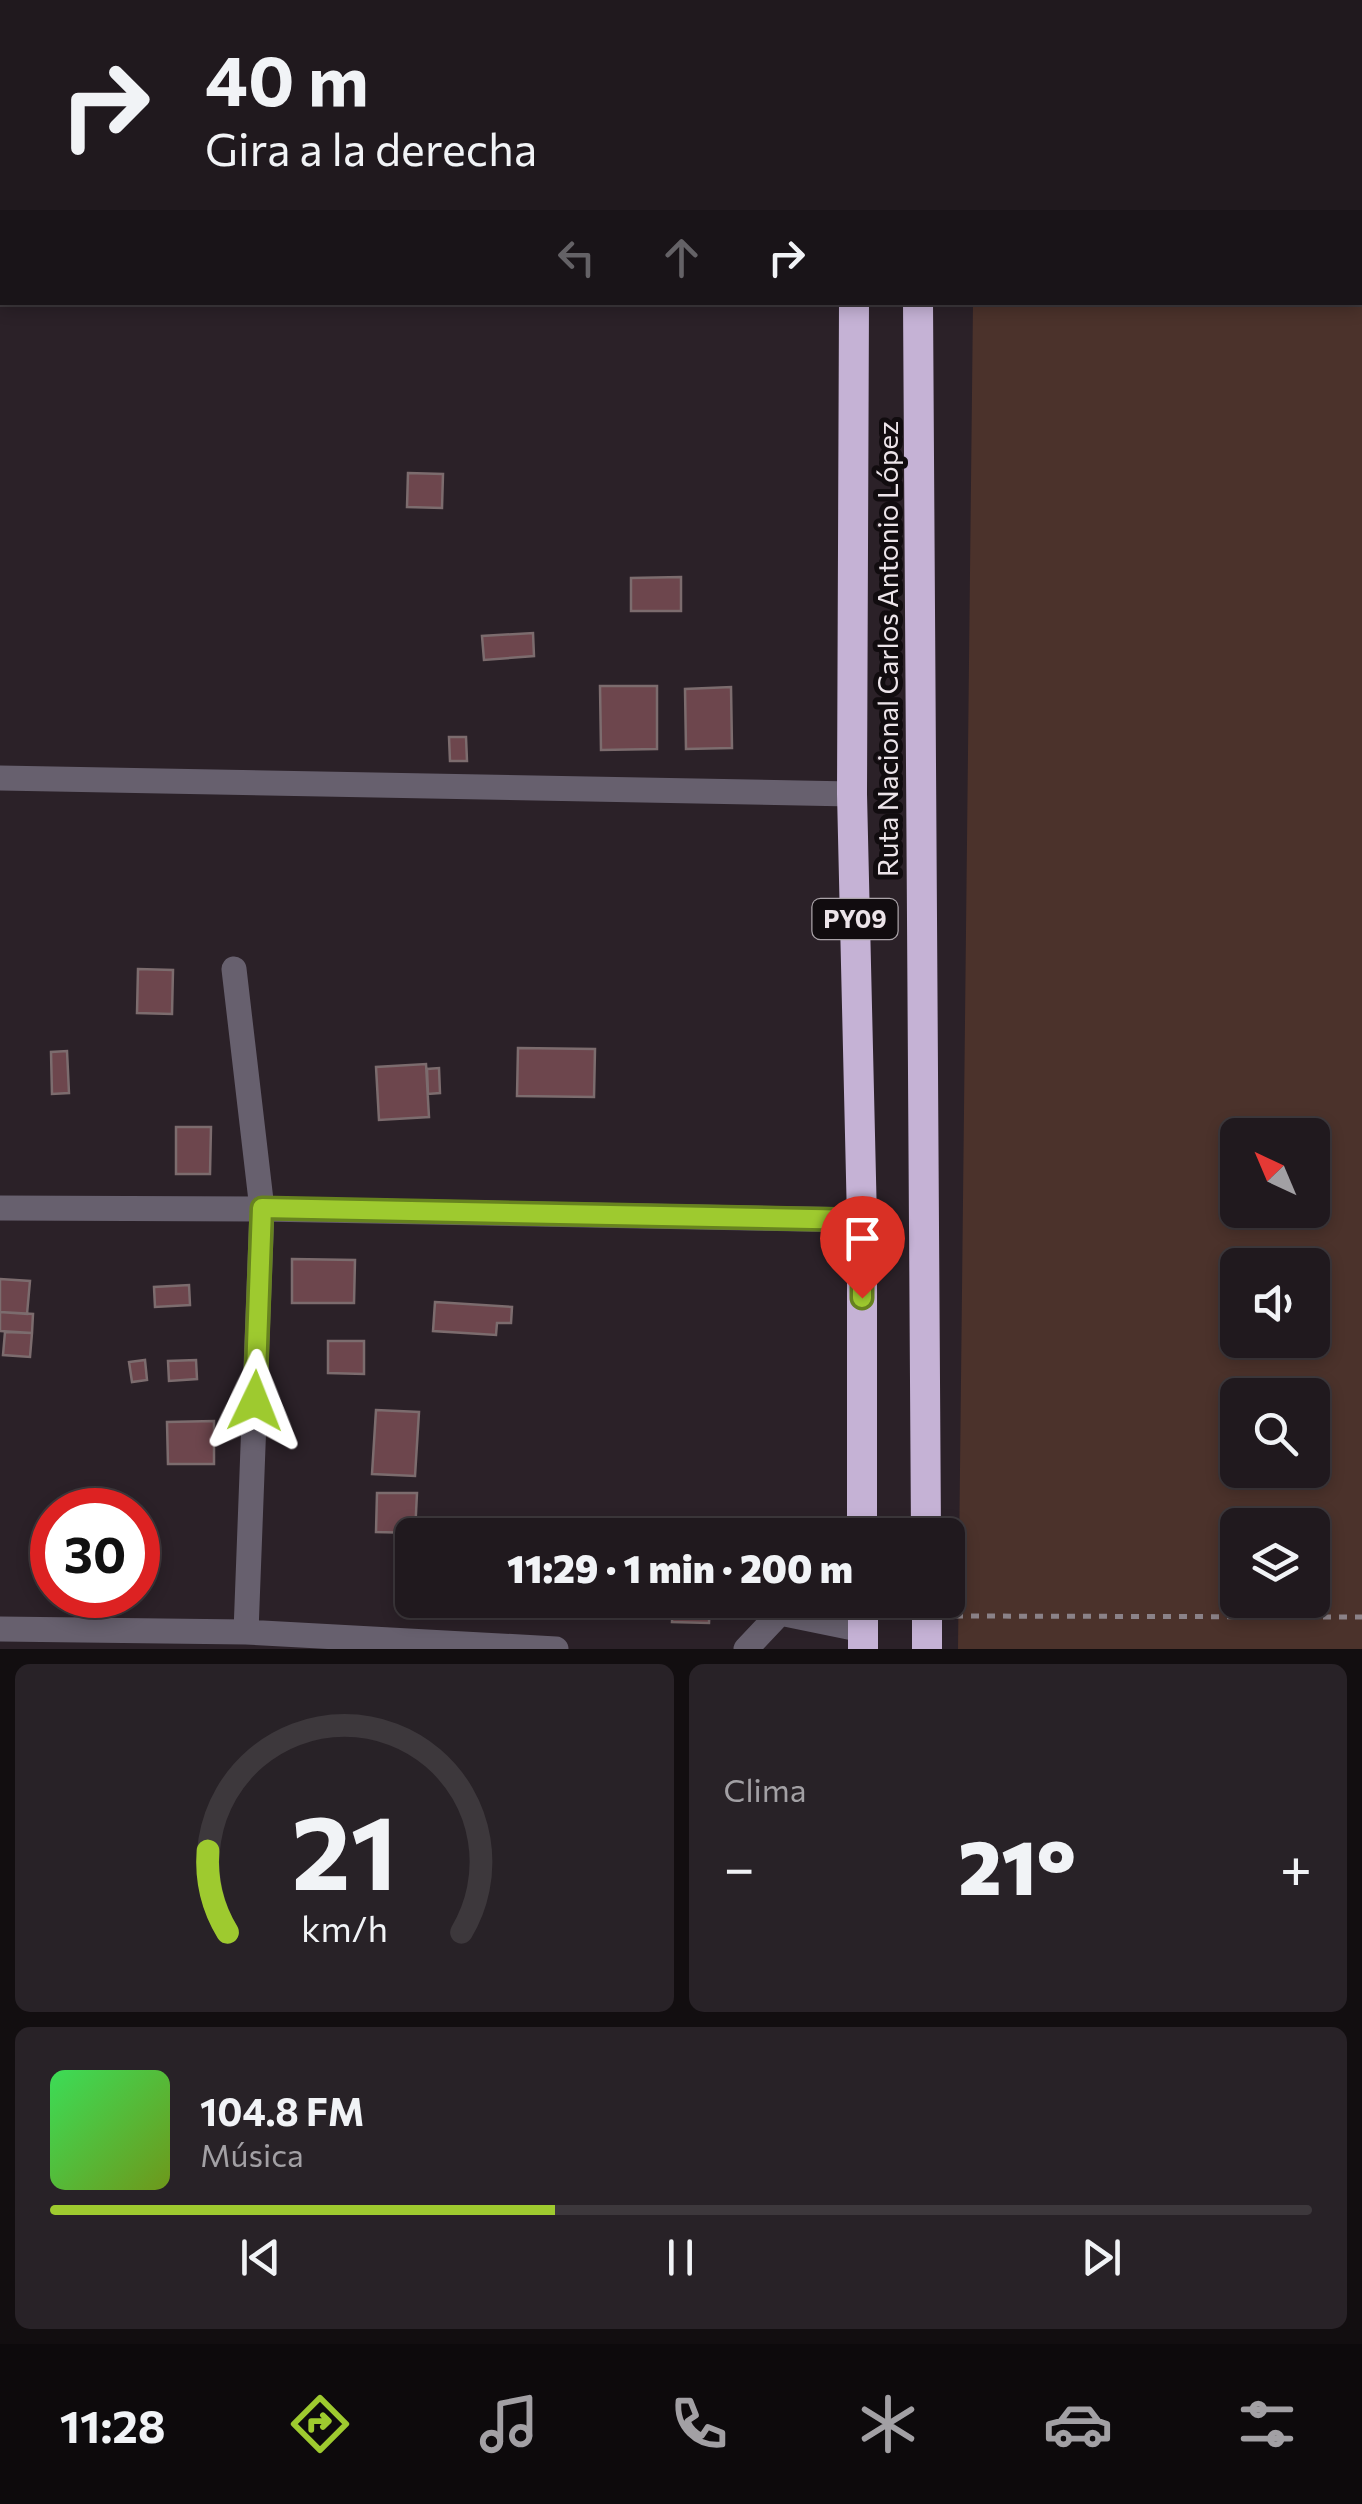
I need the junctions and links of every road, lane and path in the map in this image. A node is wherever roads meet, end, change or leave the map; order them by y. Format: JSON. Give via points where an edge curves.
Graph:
{"nodes":[{"id":1,"x":854,"y":305,"type":"edge"},
{"id":2,"x":918,"y":305,"type":"edge"},
{"id":3,"x":0,"y":778,"type":"edge"},
{"id":4,"x":852,"y":794,"type":"junction"},
{"id":5,"x":234,"y":969,"type":"dead end"},
{"id":6,"x":0,"y":1208,"type":"edge"},
{"id":7,"x":262,"y":1208,"type":"junction"},
{"id":8,"x":862,"y":1220,"type":"junction"},
{"id":9,"x":862,"y":1518,"type":"edge"},
{"id":10,"x":926,"y":1518,"type":"edge"},
{"id":11,"x":1362,"y":1618,"type":"edge"},
{"id":12,"x":927,"y":1622,"type":"edge"},
{"id":13,"x":863,"y":1626,"type":"edge"},
{"id":14,"x":0,"y":1629,"type":"edge"},
{"id":15,"x":246,"y":1632,"type":"junction"},
{"id":16,"x":556,"y":1649,"type":"edge"},
{"id":17,"x":746,"y":1649,"type":"edge"}],
"edges":[{"from":1,"to":4,"type":"highway","number":"PY09"},
{"from":2,"to":10,"type":"highway","name":"Ruta Nacional Carlos Antonio López","number":"PY09"},
{"from":3,"to":4,"type":"street"},
{"from":4,"to":8,"type":"highway","number":"PY09"},
{"from":5,"to":7,"type":"street"},
{"from":6,"to":7,"type":"street"},
{"from":7,"to":8,"type":"street"},
{"from":7,"to":15,"type":"street"},
{"from":8,"to":9,"type":"highway","number":"PY09"},
{"from":11,"to":12,"type":"path","via":[[958,1615]]},
{"from":13,"to":17,"type":"street","via":[[780,1613]]},
{"from":14,"to":15,"type":"street"},
{"from":15,"to":16,"type":"street"}]}
